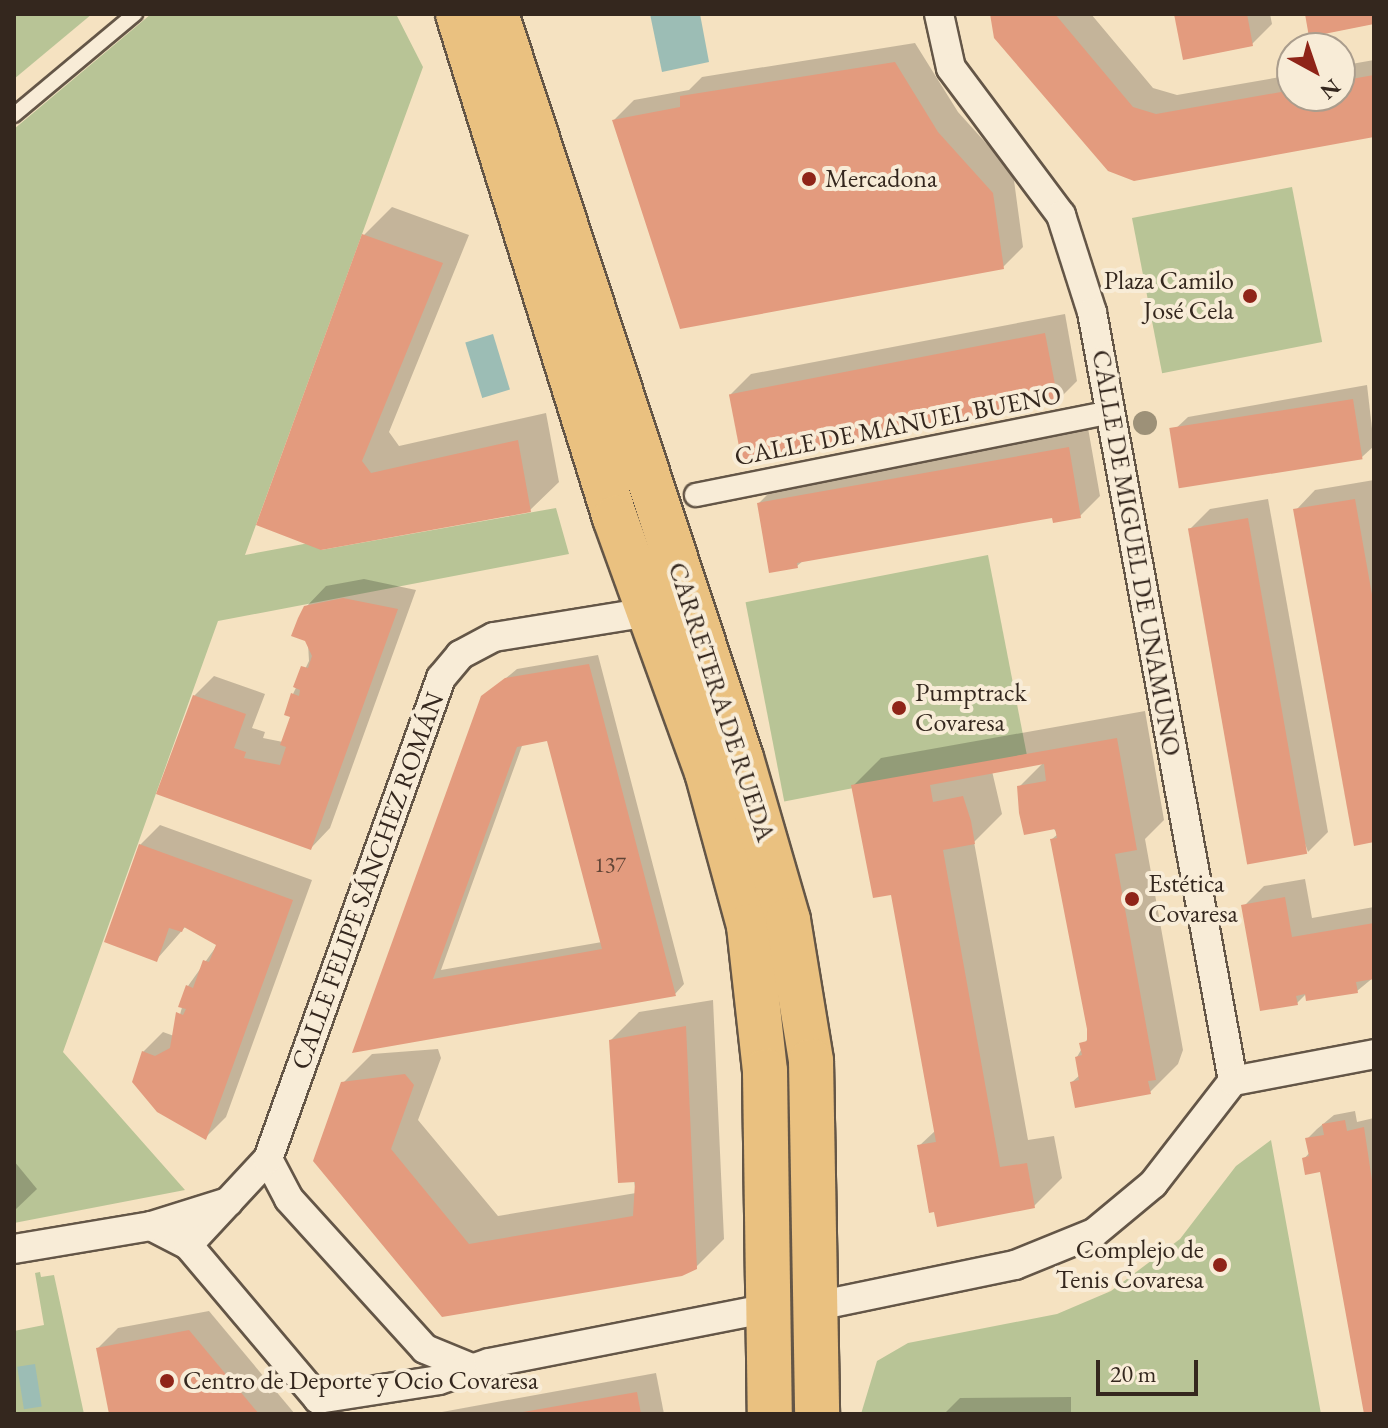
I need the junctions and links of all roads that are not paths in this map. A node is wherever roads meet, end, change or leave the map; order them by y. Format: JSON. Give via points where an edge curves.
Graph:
{"nodes":[{"id":1,"x":135,"y":14,"type":"edge"},
{"id":2,"x":458,"y":14,"type":"edge"},
{"id":3,"x":496,"y":14,"type":"edge"},
{"id":4,"x":939,"y":14,"type":"edge"},
{"id":5,"x":14,"y":115,"type":"edge"},
{"id":6,"x":1110,"y":412,"type":"junction"},
{"id":7,"x":696,"y":495,"type":"dead end"},
{"id":8,"x":648,"y":612,"type":"junction"},
{"id":9,"x":1374,"y":1054,"type":"edge"},
{"id":10,"x":1233,"y":1081,"type":"junction"},
{"id":11,"x":268,"y":1159,"type":"junction"},
{"id":12,"x":233,"y":1200,"type":"junction"},
{"id":13,"x":151,"y":1226,"type":"junction"},
{"id":14,"x":188,"y":1245,"type":"junction"},
{"id":15,"x":14,"y":1249,"type":"edge"},
{"id":16,"x":817,"y":1306,"type":"junction"},
{"id":17,"x":770,"y":1308,"type":"junction"},
{"id":18,"x":471,"y":1368,"type":"junction"},
{"id":19,"x":770,"y":1414,"type":"edge"},
{"id":20,"x":817,"y":1414,"type":"edge"}],
"edges":[{"from":1,"to":5,"type":"lane"},
{"from":2,"to":8,"type":"main road","name":"CARRETERA DE RUEDA"},
{"from":3,"to":16,"type":"main road","name":"CARRETERA DE RUEDA","via":[[741,758],[788,920],[811,1061]]},
{"from":4,"to":6,"type":"street","name":"CALLE DE MIGUEL DE UNAMUNO","via":[[951,68],[1061,215],[1092,312]]},
{"from":6,"to":7,"type":"street","name":"CALLE DE MANUEL BUENO"},
{"from":6,"to":10,"type":"street","name":"CALLE DE MIGUEL DE UNAMUNO"},
{"from":8,"to":11,"type":"street","name":"CALLE FELIPE SÁNCHEZ ROMÁN","via":[[494,637],[460,655],[441,678]]},
{"from":8,"to":17,"type":"main road","name":"CARRETERA DE RUEDA","via":[[707,772],[749,926],[765,1071]]},
{"from":9,"to":10,"type":"street"},
{"from":10,"to":16,"type":"street","via":[[1153,1184],[1094,1233],[1015,1265]]},
{"from":11,"to":12,"type":"street","name":"CALLE FELIPE SÁNCHEZ ROMÁN"},
{"from":11,"to":18,"type":"street","via":[[289,1199],[425,1349]]},
{"from":12,"to":13,"type":"street"},
{"from":12,"to":14,"type":"street","name":"CALLE FELIPE SÁNCHEZ ROMÁN"},
{"from":13,"to":14,"type":"street"},
{"from":13,"to":15,"type":"street"},
{"from":14,"to":18,"type":"street","via":[[318,1399],[439,1380]]},
{"from":16,"to":20,"type":"main road","name":"CARRETERA DE RUEDA"},
{"from":17,"to":18,"type":"street"},
{"from":17,"to":19,"type":"main road","name":"CARRETERA DE RUEDA"}]}
